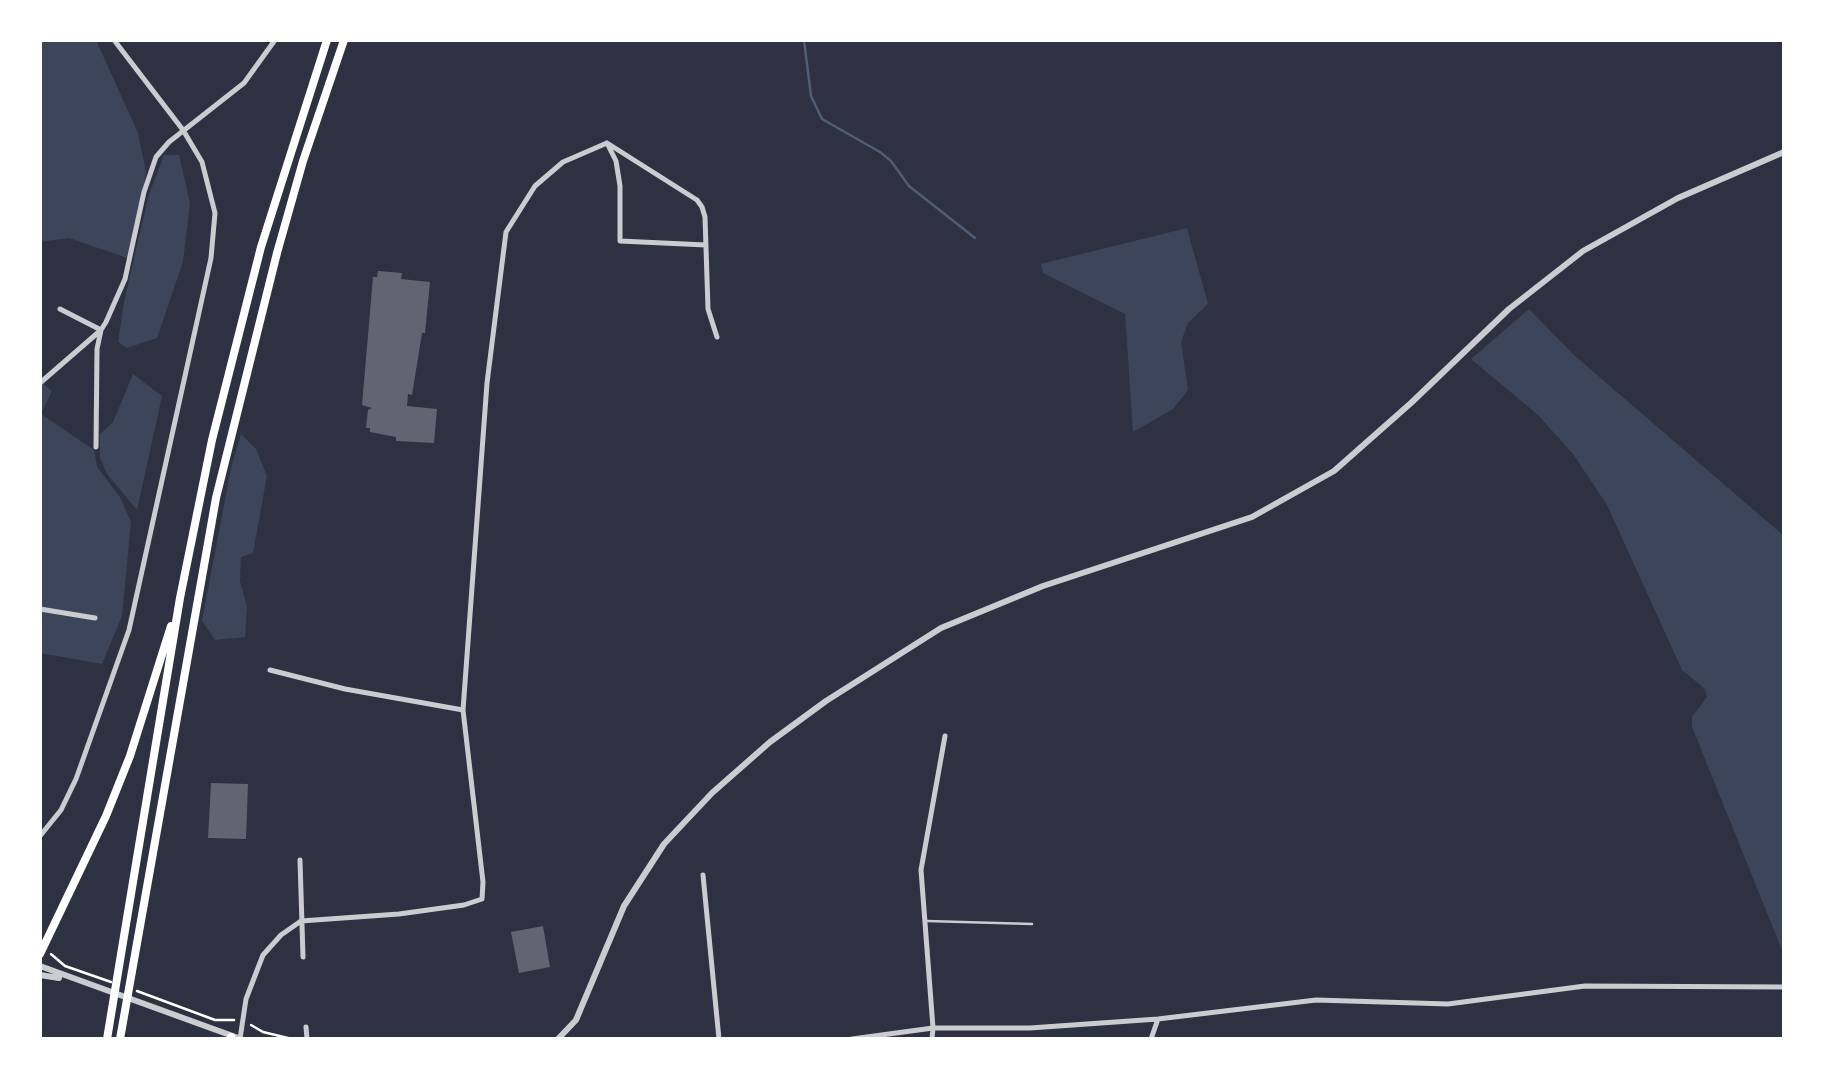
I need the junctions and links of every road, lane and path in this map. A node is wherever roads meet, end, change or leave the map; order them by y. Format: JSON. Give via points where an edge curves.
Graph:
{"nodes":[{"id":1,"x":114,"y":40,"type":"edge"},
{"id":2,"x":274,"y":40,"type":"edge"},
{"id":3,"x":327,"y":40,"type":"edge"},
{"id":4,"x":344,"y":40,"type":"edge"},
{"id":5,"x":184,"y":130,"type":"junction"},
{"id":6,"x":607,"y":142,"type":"junction"},
{"id":7,"x":1784,"y":152,"type":"edge"},
{"id":8,"x":706,"y":245,"type":"junction"},
{"id":9,"x":60,"y":309,"type":"dead end"},
{"id":10,"x":101,"y":330,"type":"junction"},
{"id":11,"x":717,"y":337,"type":"dead end"},
{"id":12,"x":40,"y":383,"type":"edge"},
{"id":13,"x":96,"y":447,"type":"dead end"},
{"id":14,"x":180,"y":598,"type":"junction"},
{"id":15,"x":40,"y":608,"type":"edge"},
{"id":16,"x":96,"y":618,"type":"dead end"},
{"id":17,"x":270,"y":670,"type":"dead end"},
{"id":18,"x":463,"y":710,"type":"junction"},
{"id":19,"x":945,"y":736,"type":"dead end"},
{"id":20,"x":40,"y":836,"type":"edge"},
{"id":21,"x":300,"y":860,"type":"dead end"},
{"id":22,"x":703,"y":875,"type":"dead end"},
{"id":23,"x":301,"y":921,"type":"junction"},
{"id":24,"x":926,"y":922,"type":"junction"},
{"id":25,"x":1032,"y":924,"type":"dead end"},
{"id":26,"x":41,"y":952,"type":"edge"},
{"id":27,"x":303,"y":957,"type":"dead end"},
{"id":28,"x":40,"y":966,"type":"edge"},
{"id":29,"x":40,"y":975,"type":"edge"},
{"id":30,"x":70,"y":980,"type":"junction"},
{"id":31,"x":1784,"y":987,"type":"edge"},
{"id":32,"x":1158,"y":1019,"type":"junction"},
{"id":33,"x":243,"y":1023,"type":"junction"},
{"id":34,"x":306,"y":1027,"type":"dead end"},
{"id":35,"x":934,"y":1028,"type":"junction"},
{"id":36,"x":236,"y":1038,"type":"edge"},
{"id":37,"x":108,"y":1039,"type":"edge"},
{"id":38,"x":120,"y":1039,"type":"edge"},
{"id":39,"x":292,"y":1039,"type":"edge"},
{"id":40,"x":307,"y":1039,"type":"edge"},
{"id":41,"x":558,"y":1039,"type":"edge"},
{"id":42,"x":719,"y":1039,"type":"edge"},
{"id":43,"x":852,"y":1039,"type":"edge"},
{"id":44,"x":932,"y":1039,"type":"edge"},
{"id":45,"x":1151,"y":1039,"type":"edge"}],
"edges":[{"from":1,"to":5,"type":"street"},
{"from":2,"to":5,"type":"street","via":[[244,82]]},
{"from":3,"to":14,"type":"highway","via":[[246,304]]},
{"from":4,"to":38,"type":"highway","via":[[277,253],[228,444]]},
{"from":5,"to":10,"type":"street","via":[[152,166],[125,279]]},
{"from":5,"to":20,"type":"street","via":[[213,195],[211,258],[129,630],[76,779]]},
{"from":6,"to":8,"type":"street","via":[[696,200],[706,216]]},
{"from":6,"to":8,"type":"street","via":[[620,186],[620,241]]},
{"from":6,"to":18,"type":"street","via":[[563,162],[535,186],[506,232],[487,383]]},
{"from":7,"to":41,"type":"street","via":[[1678,198],[1583,252],[1510,309],[1334,471],[1252,517],[1043,586],[941,628],[826,700],[712,793],[664,844],[624,906],[576,1020]]},
{"from":8,"to":11,"type":"street","via":[[708,310]]},
{"from":9,"to":10,"type":"street"},
{"from":10,"to":12,"type":"street"},
{"from":10,"to":13,"type":"street"},
{"from":14,"to":26,"type":"highway","via":[[124,771]]},
{"from":14,"to":37,"type":"highway"},
{"from":15,"to":16,"type":"street"},
{"from":17,"to":18,"type":"street"},
{"from":18,"to":23,"type":"street","via":[[482,899]]},
{"from":19,"to":24,"type":"street","via":[[921,870]]},
{"from":21,"to":23,"type":"street"},
{"from":22,"to":42,"type":"street"},
{"from":23,"to":27,"type":"street"},
{"from":23,"to":33,"type":"street","via":[[263,955]]},
{"from":24,"to":25,"type":"lane"},
{"from":24,"to":35,"type":"street"},
{"from":26,"to":33,"type":"path","via":[[215,1020]]},
{"from":28,"to":30,"type":"street"},
{"from":29,"to":30,"type":"street"},
{"from":30,"to":36,"type":"street"},
{"from":31,"to":32,"type":"street","via":[[1584,986],[1448,1004],[1316,1000]]},
{"from":32,"to":35,"type":"street"},
{"from":32,"to":45,"type":"street"},
{"from":33,"to":36,"type":"street"},
{"from":33,"to":39,"type":"path"},
{"from":34,"to":40,"type":"street"},
{"from":35,"to":43,"type":"street"},
{"from":35,"to":44,"type":"street"}]}
